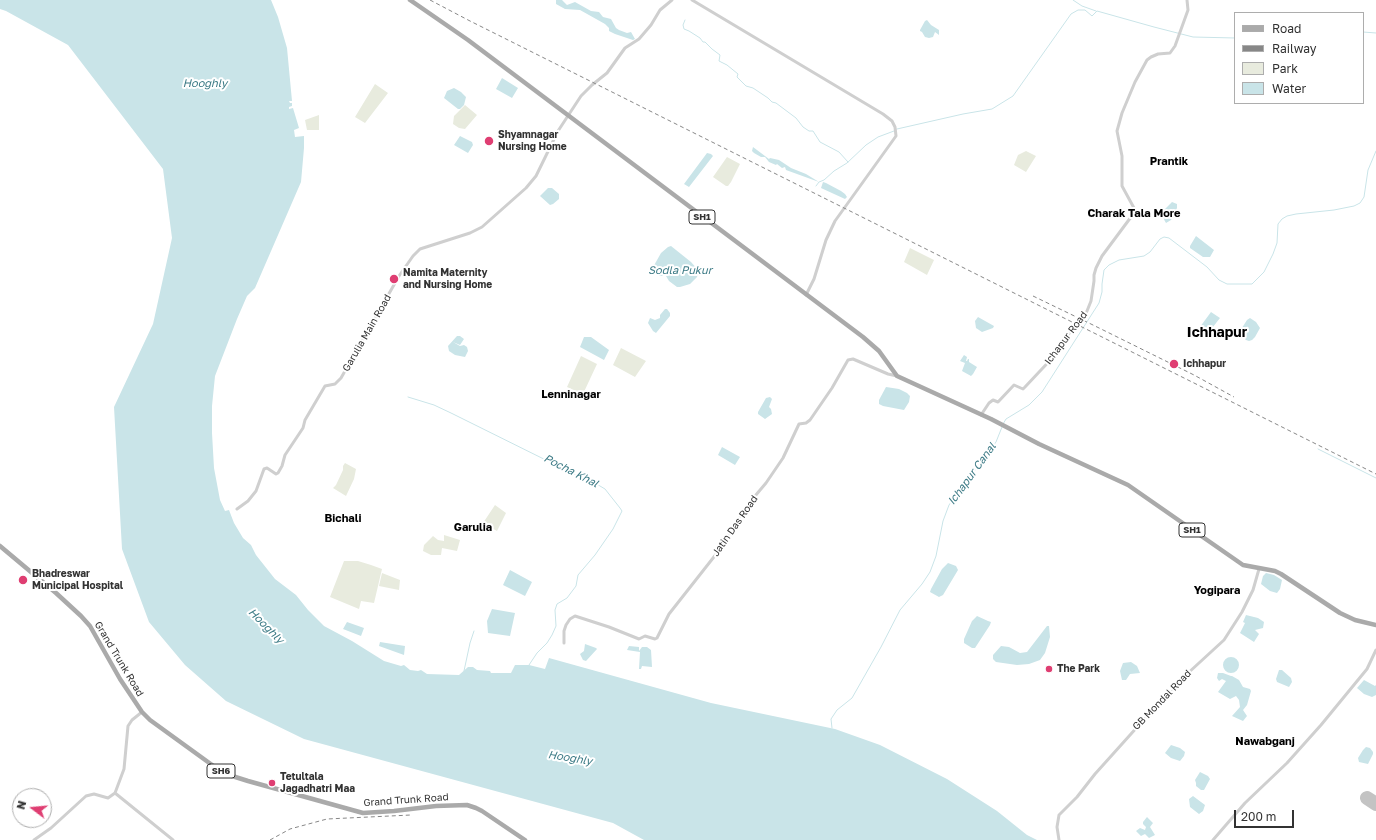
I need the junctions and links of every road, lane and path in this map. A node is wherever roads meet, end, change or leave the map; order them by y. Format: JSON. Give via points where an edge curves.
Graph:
{"nodes":[{"id":1,"x":410,"y":0,"type":"edge"},
{"id":2,"x":672,"y":0,"type":"edge"},
{"id":3,"x":692,"y":0,"type":"edge"},
{"id":4,"x":1187,"y":0,"type":"edge"},
{"id":5,"x":568,"y":116,"type":"junction"},
{"id":6,"x":806,"y":295,"type":"junction"},
{"id":7,"x":897,"y":376,"type":"junction"},
{"id":8,"x":982,"y":415,"type":"junction"},
{"id":9,"x":237,"y":509,"type":"dead end"},
{"id":10,"x":0,"y":546,"type":"edge"},
{"id":11,"x":1259,"y":569,"type":"junction"},
{"id":12,"x":1376,"y":625,"type":"edge"},
{"id":13,"x":564,"y":643,"type":"dead end"},
{"id":14,"x":1376,"y":650,"type":"edge"},
{"id":15,"x":142,"y":712,"type":"junction"},
{"id":16,"x":115,"y":793,"type":"junction"},
{"id":17,"x":34,"y":840,"type":"edge"},
{"id":18,"x":173,"y":840,"type":"edge"},
{"id":19,"x":525,"y":840,"type":"edge"},
{"id":20,"x":1059,"y":840,"type":"edge"},
{"id":21,"x":1213,"y":840,"type":"edge"}],
"edges":[{"from":1,"to":5,"type":"main road","number":"SH1"},
{"from":2,"to":5,"type":"street","name":"Garulia Main Road","via":[[660,10],[640,39],[625,48],[607,73],[581,96]]},
{"from":3,"to":6,"type":"street","via":[[892,121],[896,136],[835,221]]},
{"from":4,"to":8,"type":"street","name":"Ichapur Road","via":[[1189,9],[1176,46],[1170,53],[1158,54],[1147,60],[1124,106],[1117,131],[1122,156],[1122,186],[1134,208],[1134,213],[1096,268],[1091,302],[1087,311],[1056,354],[1023,389],[1014,385],[998,402],[993,400],[989,403]]},
{"from":5,"to":6,"type":"main road","number":"SH1"},
{"from":5,"to":9,"type":"street","name":"Garulia Main Road","via":[[536,176],[508,205],[482,227],[420,249],[412,256],[341,378],[335,384],[325,386],[285,455],[278,473],[264,469],[254,493]]},
{"from":6,"to":7,"type":"main road","number":"SH1","via":[[868,341],[879,351]]},
{"from":7,"to":8,"type":"main road","number":"SH1"},
{"from":7,"to":13,"type":"street","name":"Jatin Das Road","via":[[848,360],[810,420],[799,424],[766,483],[750,502],[717,553],[669,614],[657,638],[645,636],[639,639],[575,616],[566,625]]},
{"from":8,"to":11,"type":"main road","number":"SH1","via":[[1128,486],[1243,565]]},
{"from":10,"to":15,"type":"main road","name":"Grand Trunk Road","number":"SH6","via":[[90,626],[120,680]]},
{"from":11,"to":12,"type":"main road","number":"SH1","via":[[1275,571],[1340,613]]},
{"from":11,"to":20,"type":"street","name":"GB Mondal Road","via":[[1254,590],[1224,640],[1148,715],[1059,814]]},
{"from":14,"to":21,"type":"street","via":[[1367,669],[1321,725],[1287,763],[1245,803]]},
{"from":15,"to":16,"type":"street","via":[[128,726],[126,755]]},
{"from":15,"to":19,"type":"main road","name":"Grand Trunk Road","number":"SH6","via":[[203,759],[233,776],[363,813],[467,805],[476,808]]},
{"from":16,"to":17,"type":"street","via":[[108,798],[94,794],[86,796]]},
{"from":16,"to":18,"type":"street"}]}
